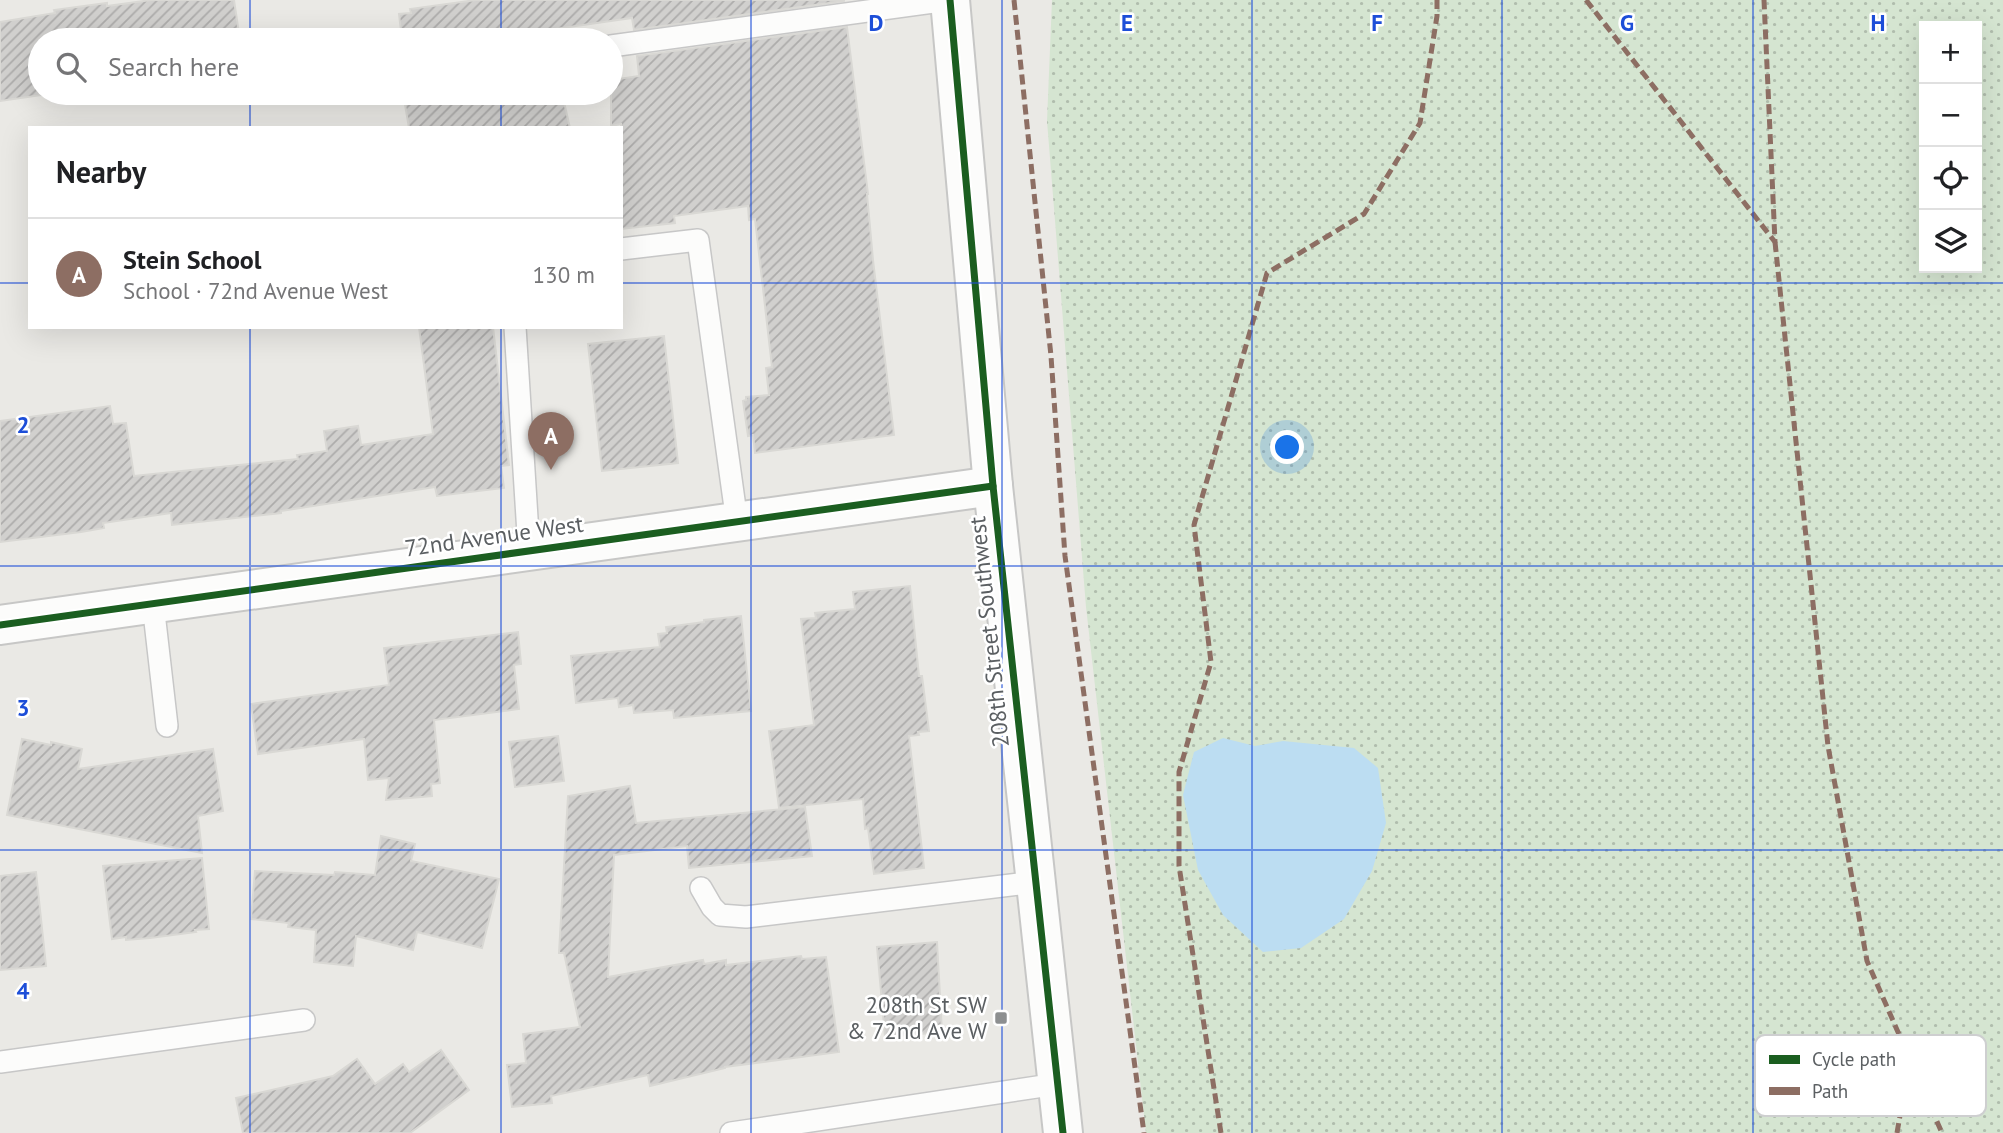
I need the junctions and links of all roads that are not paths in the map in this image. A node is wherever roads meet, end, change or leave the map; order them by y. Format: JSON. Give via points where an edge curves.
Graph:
{"nodes":[{"id":1,"x":949,"y":0,"type":"edge"},
{"id":2,"x":623,"y":44,"type":"edge"},
{"id":3,"x":623,"y":249,"type":"edge"},
{"id":4,"x":515,"y":329,"type":"edge"},
{"id":5,"x":993,"y":486,"type":"junction"},
{"id":6,"x":737,"y":522,"type":"junction"},
{"id":7,"x":529,"y":550,"type":"junction"},
{"id":8,"x":153,"y":604,"type":"junction"},
{"id":9,"x":0,"y":625,"type":"edge"},
{"id":10,"x":167,"y":726,"type":"dead end"},
{"id":11,"x":1036,"y":882,"type":"junction"},
{"id":12,"x":701,"y":888,"type":"dead end"},
{"id":13,"x":304,"y":1020,"type":"dead end"},
{"id":14,"x":0,"y":1062,"type":"edge"},
{"id":15,"x":1058,"y":1084,"type":"junction"},
{"id":16,"x":731,"y":1133,"type":"edge"},
{"id":17,"x":1063,"y":1133,"type":"edge"}],
"edges":[{"from":1,"to":2,"type":"lane"},
{"from":1,"to":5,"type":"street","name":"208th Street Southwest"},
{"from":3,"to":6,"type":"lane","via":[[698,240]]},
{"from":4,"to":7,"type":"lane"},
{"from":5,"to":6,"type":"street","name":"72nd Avenue West"},
{"from":5,"to":11,"type":"street","name":"208th Street Southwest"},
{"from":6,"to":7,"type":"street","name":"72nd Avenue West"},
{"from":7,"to":8,"type":"street","name":"72nd Avenue West"},
{"from":8,"to":9,"type":"street","name":"72nd Avenue West"},
{"from":8,"to":10,"type":"lane"},
{"from":11,"to":12,"type":"lane","via":[[746,917],[720,915]]},
{"from":11,"to":15,"type":"street","name":"208th Street Southwest"},
{"from":13,"to":14,"type":"lane"},
{"from":15,"to":16,"type":"lane"},
{"from":15,"to":17,"type":"street","name":"208th Street Southwest"}]}
